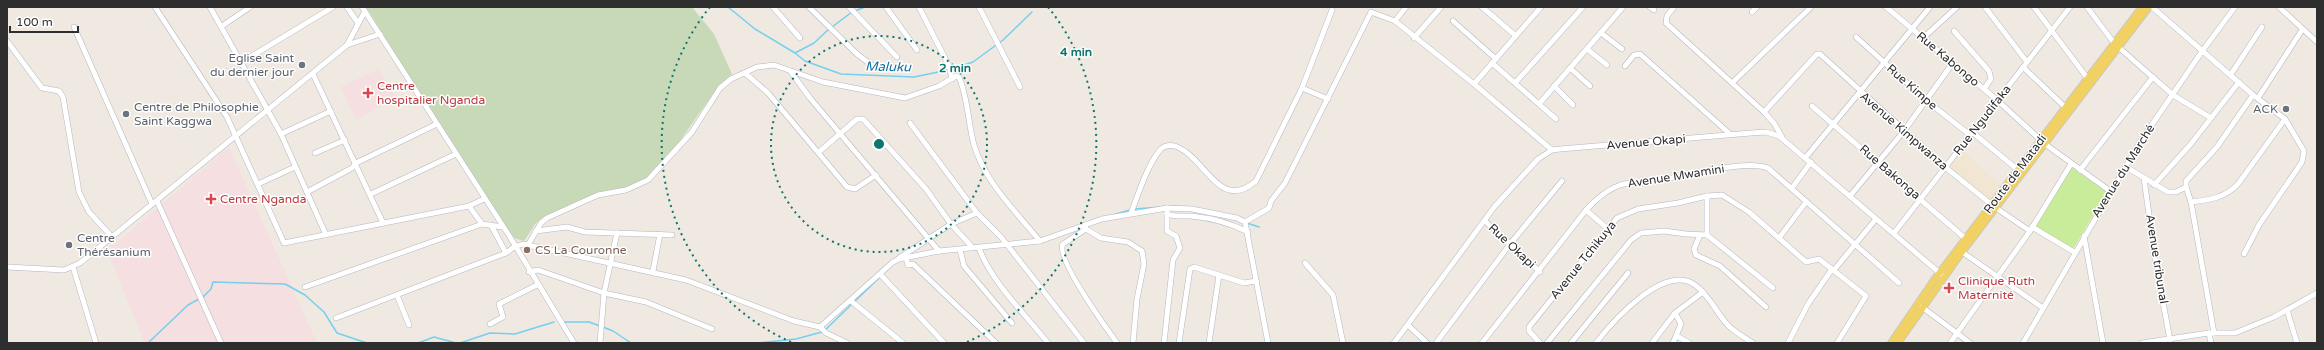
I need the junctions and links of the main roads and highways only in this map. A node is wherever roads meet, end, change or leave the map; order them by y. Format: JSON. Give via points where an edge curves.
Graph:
{"nodes":[{"id":1,"x":2142,"y":7,"type":"edge"},
{"id":2,"x":2149,"y":7,"type":"edge"},
{"id":3,"x":2116,"y":44,"type":"junction"},
{"id":4,"x":2043,"y":142,"type":"junction"},
{"id":5,"x":2013,"y":181,"type":"junction"},
{"id":6,"x":1994,"y":206,"type":"junction"},
{"id":7,"x":1942,"y":275,"type":"junction"},
{"id":8,"x":1891,"y":343,"type":"edge"},
{"id":9,"x":1898,"y":343,"type":"edge"}],
"edges":[{"from":1,"to":3,"type":"main road","name":"Route de Matadi"},
{"from":2,"to":3,"type":"main road","name":"Route de Matadi"},
{"from":3,"to":4,"type":"main road","name":"Route de Matadi"},
{"from":3,"to":4,"type":"main road","name":"Route de Matadi"},
{"from":4,"to":5,"type":"main road","name":"Route de Matadi"},
{"from":4,"to":5,"type":"main road","name":"Route de Matadi","via":[[2018,170]]},
{"from":5,"to":6,"type":"main road","name":"Route de Matadi"},
{"from":6,"to":7,"type":"main road","name":"Route de Matadi","via":[[1962,252]]},
{"from":6,"to":7,"type":"main road","name":"Route de Matadi","via":[[1966,239]]},
{"from":7,"to":8,"type":"main road","name":"Route de Matadi"},
{"from":7,"to":9,"type":"main road","name":"Route de Matadi"}]}
